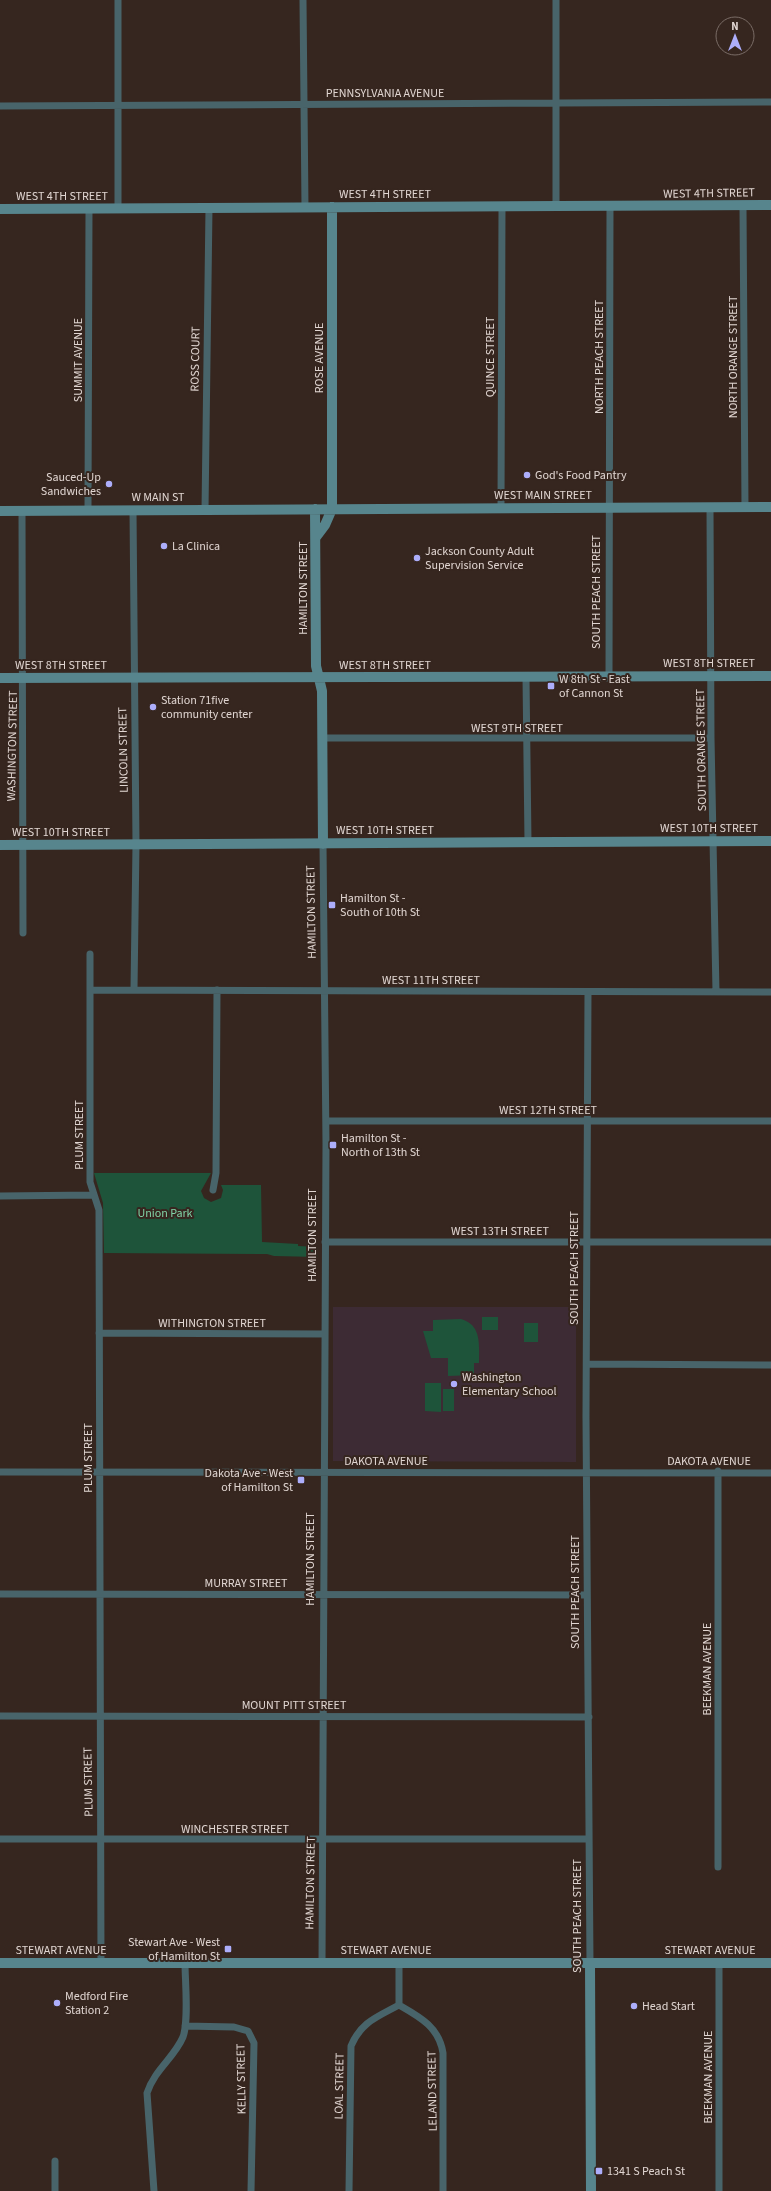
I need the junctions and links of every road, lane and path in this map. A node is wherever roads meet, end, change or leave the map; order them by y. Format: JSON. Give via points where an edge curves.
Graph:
{"nodes":[{"id":1,"x":118,"y":0,"type":"edge"},
{"id":2,"x":303,"y":0,"type":"edge"},
{"id":3,"x":556,"y":0,"type":"edge"},
{"id":4,"x":771,"y":102,"type":"edge"},
{"id":5,"x":556,"y":103,"type":"junction"},
{"id":6,"x":304,"y":104,"type":"junction"},
{"id":7,"x":118,"y":105,"type":"junction"},
{"id":8,"x":0,"y":106,"type":"edge"},
{"id":9,"x":771,"y":205,"type":"edge"},
{"id":10,"x":502,"y":206,"type":"junction"},
{"id":11,"x":556,"y":206,"type":"junction"},
{"id":12,"x":743,"y":206,"type":"junction"},
{"id":13,"x":304,"y":207,"type":"junction"},
{"id":14,"x":332,"y":207,"type":"junction"},
{"id":15,"x":610,"y":207,"type":"junction"},
{"id":16,"x":209,"y":208,"type":"junction"},
{"id":17,"x":0,"y":209,"type":"edge"},
{"id":18,"x":89,"y":209,"type":"junction"},
{"id":19,"x":118,"y":209,"type":"junction"},
{"id":20,"x":710,"y":507,"type":"junction"},
{"id":21,"x":771,"y":507,"type":"edge"},
{"id":22,"x":501,"y":508,"type":"junction"},
{"id":23,"x":610,"y":508,"type":"junction"},
{"id":24,"x":745,"y":508,"type":"junction"},
{"id":25,"x":315,"y":509,"type":"junction"},
{"id":26,"x":332,"y":509,"type":"junction"},
{"id":27,"x":88,"y":510,"type":"junction"},
{"id":28,"x":133,"y":510,"type":"junction"},
{"id":29,"x":205,"y":510,"type":"junction"},
{"id":30,"x":0,"y":511,"type":"edge"},
{"id":31,"x":22,"y":511,"type":"junction"},
{"id":32,"x":316,"y":537,"type":"junction"},
{"id":33,"x":609,"y":676,"type":"junction"},
{"id":34,"x":711,"y":676,"type":"junction"},
{"id":35,"x":771,"y":676,"type":"edge"},
{"id":36,"x":526,"y":677,"type":"junction"},
{"id":37,"x":0,"y":678,"type":"edge"},
{"id":38,"x":24,"y":678,"type":"junction"},
{"id":39,"x":133,"y":678,"type":"junction"},
{"id":40,"x":319,"y":678,"type":"junction"},
{"id":41,"x":323,"y":738,"type":"junction"},
{"id":42,"x":711,"y":738,"type":"junction"},
{"id":43,"x":526,"y":739,"type":"junction"},
{"id":44,"x":771,"y":841,"type":"edge"},
{"id":45,"x":528,"y":842,"type":"junction"},
{"id":46,"x":713,"y":842,"type":"junction"},
{"id":47,"x":22,"y":844,"type":"junction"},
{"id":48,"x":136,"y":844,"type":"junction"},
{"id":49,"x":323,"y":844,"type":"junction"},
{"id":50,"x":0,"y":845,"type":"edge"},
{"id":51,"x":23,"y":933,"type":"dead end"},
{"id":52,"x":90,"y":954,"type":"dead end"},
{"id":53,"x":134,"y":989,"type":"junction"},
{"id":54,"x":90,"y":990,"type":"junction"},
{"id":55,"x":217,"y":990,"type":"junction"},
{"id":56,"x":325,"y":990,"type":"junction"},
{"id":57,"x":588,"y":992,"type":"junction"},
{"id":58,"x":716,"y":992,"type":"junction"},
{"id":59,"x":771,"y":992,"type":"edge"},
{"id":60,"x":326,"y":1121,"type":"junction"},
{"id":61,"x":587,"y":1121,"type":"junction"},
{"id":62,"x":771,"y":1122,"type":"edge"},
{"id":63,"x":213,"y":1190,"type":"dead end"},
{"id":64,"x":94,"y":1195,"type":"junction"},
{"id":65,"x":0,"y":1196,"type":"edge"},
{"id":66,"x":326,"y":1242,"type":"junction"},
{"id":67,"x":587,"y":1242,"type":"junction"},
{"id":68,"x":771,"y":1242,"type":"edge"},
{"id":69,"x":99,"y":1334,"type":"junction"},
{"id":70,"x":325,"y":1334,"type":"junction"},
{"id":71,"x":587,"y":1364,"type":"junction"},
{"id":72,"x":771,"y":1365,"type":"edge"},
{"id":73,"x":325,"y":1471,"type":"junction"},
{"id":74,"x":718,"y":1471,"type":"junction"},
{"id":75,"x":0,"y":1472,"type":"edge"},
{"id":76,"x":99,"y":1472,"type":"junction"},
{"id":77,"x":587,"y":1472,"type":"junction"},
{"id":78,"x":771,"y":1473,"type":"edge"},
{"id":79,"x":0,"y":1594,"type":"edge"},
{"id":80,"x":99,"y":1594,"type":"junction"},
{"id":81,"x":323,"y":1595,"type":"junction"},
{"id":82,"x":588,"y":1595,"type":"junction"},
{"id":83,"x":0,"y":1716,"type":"edge"},
{"id":84,"x":99,"y":1716,"type":"junction"},
{"id":85,"x":324,"y":1716,"type":"junction"},
{"id":86,"x":589,"y":1717,"type":"junction"},
{"id":87,"x":0,"y":1839,"type":"edge"},
{"id":88,"x":590,"y":1839,"type":"junction"},
{"id":89,"x":100,"y":1840,"type":"junction"},
{"id":90,"x":324,"y":1840,"type":"junction"},
{"id":91,"x":718,"y":1867,"type":"dead end"},
{"id":92,"x":0,"y":1963,"type":"edge"},
{"id":93,"x":101,"y":1963,"type":"junction"},
{"id":94,"x":185,"y":1963,"type":"junction"},
{"id":95,"x":322,"y":1963,"type":"junction"},
{"id":96,"x":399,"y":1963,"type":"junction"},
{"id":97,"x":590,"y":1963,"type":"junction"},
{"id":98,"x":719,"y":1963,"type":"junction"},
{"id":99,"x":771,"y":1963,"type":"edge"},
{"id":100,"x":399,"y":2006,"type":"junction"},
{"id":101,"x":185,"y":2026,"type":"junction"},
{"id":102,"x":55,"y":2161,"type":"dead end"},
{"id":103,"x":55,"y":2191,"type":"edge"},
{"id":104,"x":154,"y":2191,"type":"edge"},
{"id":105,"x":251,"y":2191,"type":"edge"},
{"id":106,"x":349,"y":2191,"type":"edge"},
{"id":107,"x":443,"y":2191,"type":"edge"},
{"id":108,"x":591,"y":2191,"type":"edge"},
{"id":109,"x":719,"y":2191,"type":"edge"}],
"edges":[{"from":1,"to":7,"type":"street"},
{"from":2,"to":6,"type":"street"},
{"from":3,"to":5,"type":"street"},
{"from":4,"to":5,"type":"street","name":"PENNSYLVANIA AVENUE"},
{"from":5,"to":6,"type":"street","name":"PENNSYLVANIA AVENUE"},
{"from":5,"to":11,"type":"street"},
{"from":6,"to":7,"type":"street","name":"PENNSYLVANIA AVENUE"},
{"from":6,"to":13,"type":"street"},
{"from":7,"to":8,"type":"street","name":"PENNSYLVANIA AVENUE"},
{"from":7,"to":19,"type":"street"},
{"from":9,"to":12,"type":"street","name":"WEST 4TH STREET"},
{"from":10,"to":11,"type":"street","name":"WEST 4TH STREET"},
{"from":10,"to":14,"type":"street","name":"WEST 4TH STREET"},
{"from":10,"to":22,"type":"street","name":"QUINCE STREET"},
{"from":11,"to":15,"type":"street","name":"WEST 4TH STREET"},
{"from":12,"to":15,"type":"street","name":"WEST 4TH STREET"},
{"from":12,"to":24,"type":"street","name":"NORTH ORANGE STREET"},
{"from":13,"to":14,"type":"street","name":"WEST 4TH STREET"},
{"from":13,"to":16,"type":"street","name":"WEST 4TH STREET"},
{"from":14,"to":26,"type":"street","name":"ROSE AVENUE"},
{"from":15,"to":23,"type":"street","name":"NORTH PEACH STREET"},
{"from":16,"to":19,"type":"street","name":"WEST 4TH STREET"},
{"from":16,"to":29,"type":"street","name":"ROSS COURT"},
{"from":17,"to":18,"type":"street","name":"WEST 4TH STREET"},
{"from":18,"to":19,"type":"street","name":"WEST 4TH STREET"},
{"from":18,"to":27,"type":"street","name":"SUMMIT AVENUE"},
{"from":20,"to":23,"type":"street","name":"WEST MAIN STREET"},
{"from":20,"to":24,"type":"street","name":"WEST MAIN STREET"},
{"from":20,"to":34,"type":"street","name":"SOUTH ORANGE STREET"},
{"from":21,"to":24,"type":"street","name":"WEST MAIN STREET"},
{"from":22,"to":23,"type":"street","name":"WEST MAIN STREET"},
{"from":22,"to":26,"type":"street","name":"WEST MAIN STREET"},
{"from":23,"to":33,"type":"street","name":"SOUTH PEACH STREET"},
{"from":25,"to":26,"type":"street","name":"WEST MAIN STREET"},
{"from":25,"to":29,"type":"street","name":"W MAIN ST"},
{"from":25,"to":32,"type":"street","name":"HAMILTON STREET"},
{"from":26,"to":32,"type":"street"},
{"from":27,"to":28,"type":"street","name":"W MAIN ST"},
{"from":27,"to":31,"type":"street","name":"W MAIN ST"},
{"from":28,"to":29,"type":"street","name":"W MAIN ST"},
{"from":28,"to":39,"type":"street","name":"LINCOLN STREET"},
{"from":30,"to":31,"type":"street","name":"W MAIN ST"},
{"from":31,"to":38,"type":"street","name":"WASHINGTON STREET"},
{"from":32,"to":40,"type":"street","name":"HAMILTON STREET","via":[[316,666]]},
{"from":33,"to":34,"type":"street","name":"WEST 8TH STREET"},
{"from":33,"to":36,"type":"street","name":"WEST 8TH STREET"},
{"from":34,"to":35,"type":"street","name":"WEST 8TH STREET"},
{"from":34,"to":42,"type":"street","name":"SOUTH ORANGE STREET"},
{"from":36,"to":40,"type":"street","name":"WEST 8TH STREET"},
{"from":36,"to":43,"type":"street"},
{"from":37,"to":38,"type":"street","name":"WEST 8TH STREET"},
{"from":38,"to":39,"type":"street","name":"WEST 8TH STREET"},
{"from":38,"to":47,"type":"street","name":"WASHINGTON STREET"},
{"from":39,"to":40,"type":"street","name":"WEST 8TH STREET"},
{"from":39,"to":48,"type":"street","name":"LINCOLN STREET"},
{"from":40,"to":41,"type":"street","name":"HAMILTON STREET","via":[[322,691]]},
{"from":41,"to":43,"type":"street","name":"WEST 9TH STREET"},
{"from":41,"to":49,"type":"street","name":"HAMILTON STREET"},
{"from":42,"to":43,"type":"street","name":"WEST 9TH STREET"},
{"from":42,"to":46,"type":"street","name":"SOUTH ORANGE STREET"},
{"from":43,"to":45,"type":"street"},
{"from":44,"to":46,"type":"street","name":"WEST 10TH STREET"},
{"from":45,"to":46,"type":"street","name":"WEST 10TH STREET"},
{"from":45,"to":49,"type":"street","name":"WEST 10TH STREET"},
{"from":46,"to":58,"type":"street","name":"SOUTH ORANGE STREET"},
{"from":47,"to":48,"type":"street","name":"WEST 10TH STREET"},
{"from":47,"to":50,"type":"street","name":"WEST 10TH STREET"},
{"from":47,"to":51,"type":"street","name":"WASHINGTON STREET"},
{"from":48,"to":49,"type":"street","name":"WEST 10TH STREET"},
{"from":48,"to":53,"type":"street","name":"LINCOLN STREET"},
{"from":49,"to":56,"type":"street","name":"HAMILTON STREET"},
{"from":52,"to":54,"type":"street","name":"PLUM STREET"},
{"from":53,"to":54,"type":"street","name":"WEST 11TH STREET"},
{"from":53,"to":55,"type":"street","name":"WEST 11TH STREET"},
{"from":54,"to":64,"type":"street","name":"PLUM STREET","via":[[90,1182]]},
{"from":55,"to":56,"type":"street","name":"WEST 11TH STREET"},
{"from":55,"to":63,"type":"street","via":[[216,1173]]},
{"from":56,"to":57,"type":"street","name":"WEST 11TH STREET"},
{"from":56,"to":60,"type":"street","name":"HAMILTON STREET"},
{"from":57,"to":58,"type":"street","name":"WEST 11TH STREET"},
{"from":57,"to":61,"type":"street","name":"SOUTH PEACH STREET"},
{"from":58,"to":59,"type":"street","name":"WEST 11TH STREET"},
{"from":60,"to":61,"type":"street","name":"WEST 12TH STREET"},
{"from":60,"to":66,"type":"street","name":"HAMILTON STREET"},
{"from":61,"to":62,"type":"street","name":"WEST 12TH STREET"},
{"from":61,"to":67,"type":"street","name":"SOUTH PEACH STREET"},
{"from":64,"to":65,"type":"street"},
{"from":64,"to":69,"type":"street","name":"PLUM STREET","via":[[99,1210]]},
{"from":66,"to":67,"type":"street","name":"WEST 13TH STREET"},
{"from":66,"to":70,"type":"street","name":"HAMILTON STREET"},
{"from":67,"to":68,"type":"street","name":"WEST 13TH STREET"},
{"from":67,"to":71,"type":"street","name":"SOUTH PEACH STREET"},
{"from":69,"to":70,"type":"street","name":"WITHINGTON STREET"},
{"from":69,"to":76,"type":"street","name":"PLUM STREET"},
{"from":70,"to":73,"type":"street","name":"HAMILTON STREET"},
{"from":71,"to":72,"type":"street"},
{"from":71,"to":77,"type":"street","name":"SOUTH PEACH STREET"},
{"from":73,"to":76,"type":"street","name":"DAKOTA AVENUE"},
{"from":73,"to":77,"type":"street","name":"DAKOTA AVENUE"},
{"from":73,"to":81,"type":"street","name":"HAMILTON STREET"},
{"from":74,"to":77,"type":"street","name":"DAKOTA AVENUE"},
{"from":74,"to":78,"type":"street","name":"DAKOTA AVENUE"},
{"from":74,"to":91,"type":"street","name":"BEEKMAN AVENUE"},
{"from":75,"to":76,"type":"street","name":"DAKOTA AVENUE"},
{"from":76,"to":80,"type":"street","name":"PLUM STREET"},
{"from":77,"to":82,"type":"street","name":"SOUTH PEACH STREET"},
{"from":79,"to":80,"type":"street","name":"MURRAY STREET"},
{"from":80,"to":81,"type":"street","name":"MURRAY STREET"},
{"from":80,"to":84,"type":"street","name":"PLUM STREET"},
{"from":81,"to":82,"type":"street","name":"MURRAY STREET"},
{"from":81,"to":85,"type":"street","name":"HAMILTON STREET"},
{"from":82,"to":86,"type":"street","name":"SOUTH PEACH STREET"},
{"from":83,"to":84,"type":"street","name":"MOUNT PITT STREET"},
{"from":84,"to":85,"type":"street","name":"MOUNT PITT STREET"},
{"from":84,"to":89,"type":"street","name":"PLUM STREET"},
{"from":85,"to":86,"type":"street","name":"MOUNT PITT STREET"},
{"from":85,"to":90,"type":"street","name":"HAMILTON STREET"},
{"from":86,"to":88,"type":"street","name":"SOUTH PEACH STREET"},
{"from":87,"to":89,"type":"street","name":"WINCHESTER STREET"},
{"from":88,"to":90,"type":"street","name":"WINCHESTER STREET"},
{"from":88,"to":97,"type":"street","name":"SOUTH PEACH STREET"},
{"from":89,"to":90,"type":"street","name":"WINCHESTER STREET"},
{"from":89,"to":93,"type":"street","name":"PLUM STREET"},
{"from":90,"to":95,"type":"street","name":"HAMILTON STREET"},
{"from":92,"to":93,"type":"street","name":"STEWART AVENUE"},
{"from":93,"to":94,"type":"street","name":"STEWART AVENUE"},
{"from":94,"to":95,"type":"street","name":"STEWART AVENUE"},
{"from":94,"to":101,"type":"street"},
{"from":95,"to":96,"type":"street","name":"STEWART AVENUE"},
{"from":96,"to":97,"type":"street","name":"STEWART AVENUE"},
{"from":96,"to":100,"type":"street"},
{"from":97,"to":98,"type":"street","name":"STEWART AVENUE"},
{"from":97,"to":108,"type":"street","name":"SOUTH PEACH STREET"},
{"from":98,"to":99,"type":"street","name":"STEWART AVENUE"},
{"from":98,"to":109,"type":"street","name":"BEEKMAN AVENUE"},
{"from":100,"to":106,"type":"street","name":"LOAL STREET","via":[[364,2025],[357,2032],[351,2046]]},
{"from":100,"to":107,"type":"street","name":"LELAND STREET","via":[[427,2023],[436,2031],[442,2042]]},
{"from":101,"to":104,"type":"street","via":[[178,2046],[154,2076],[147,2093]]},
{"from":101,"to":105,"type":"street","name":"KELLY STREET","via":[[234,2027],[248,2031],[252,2036],[254,2043]]},
{"from":102,"to":103,"type":"street"}]}
